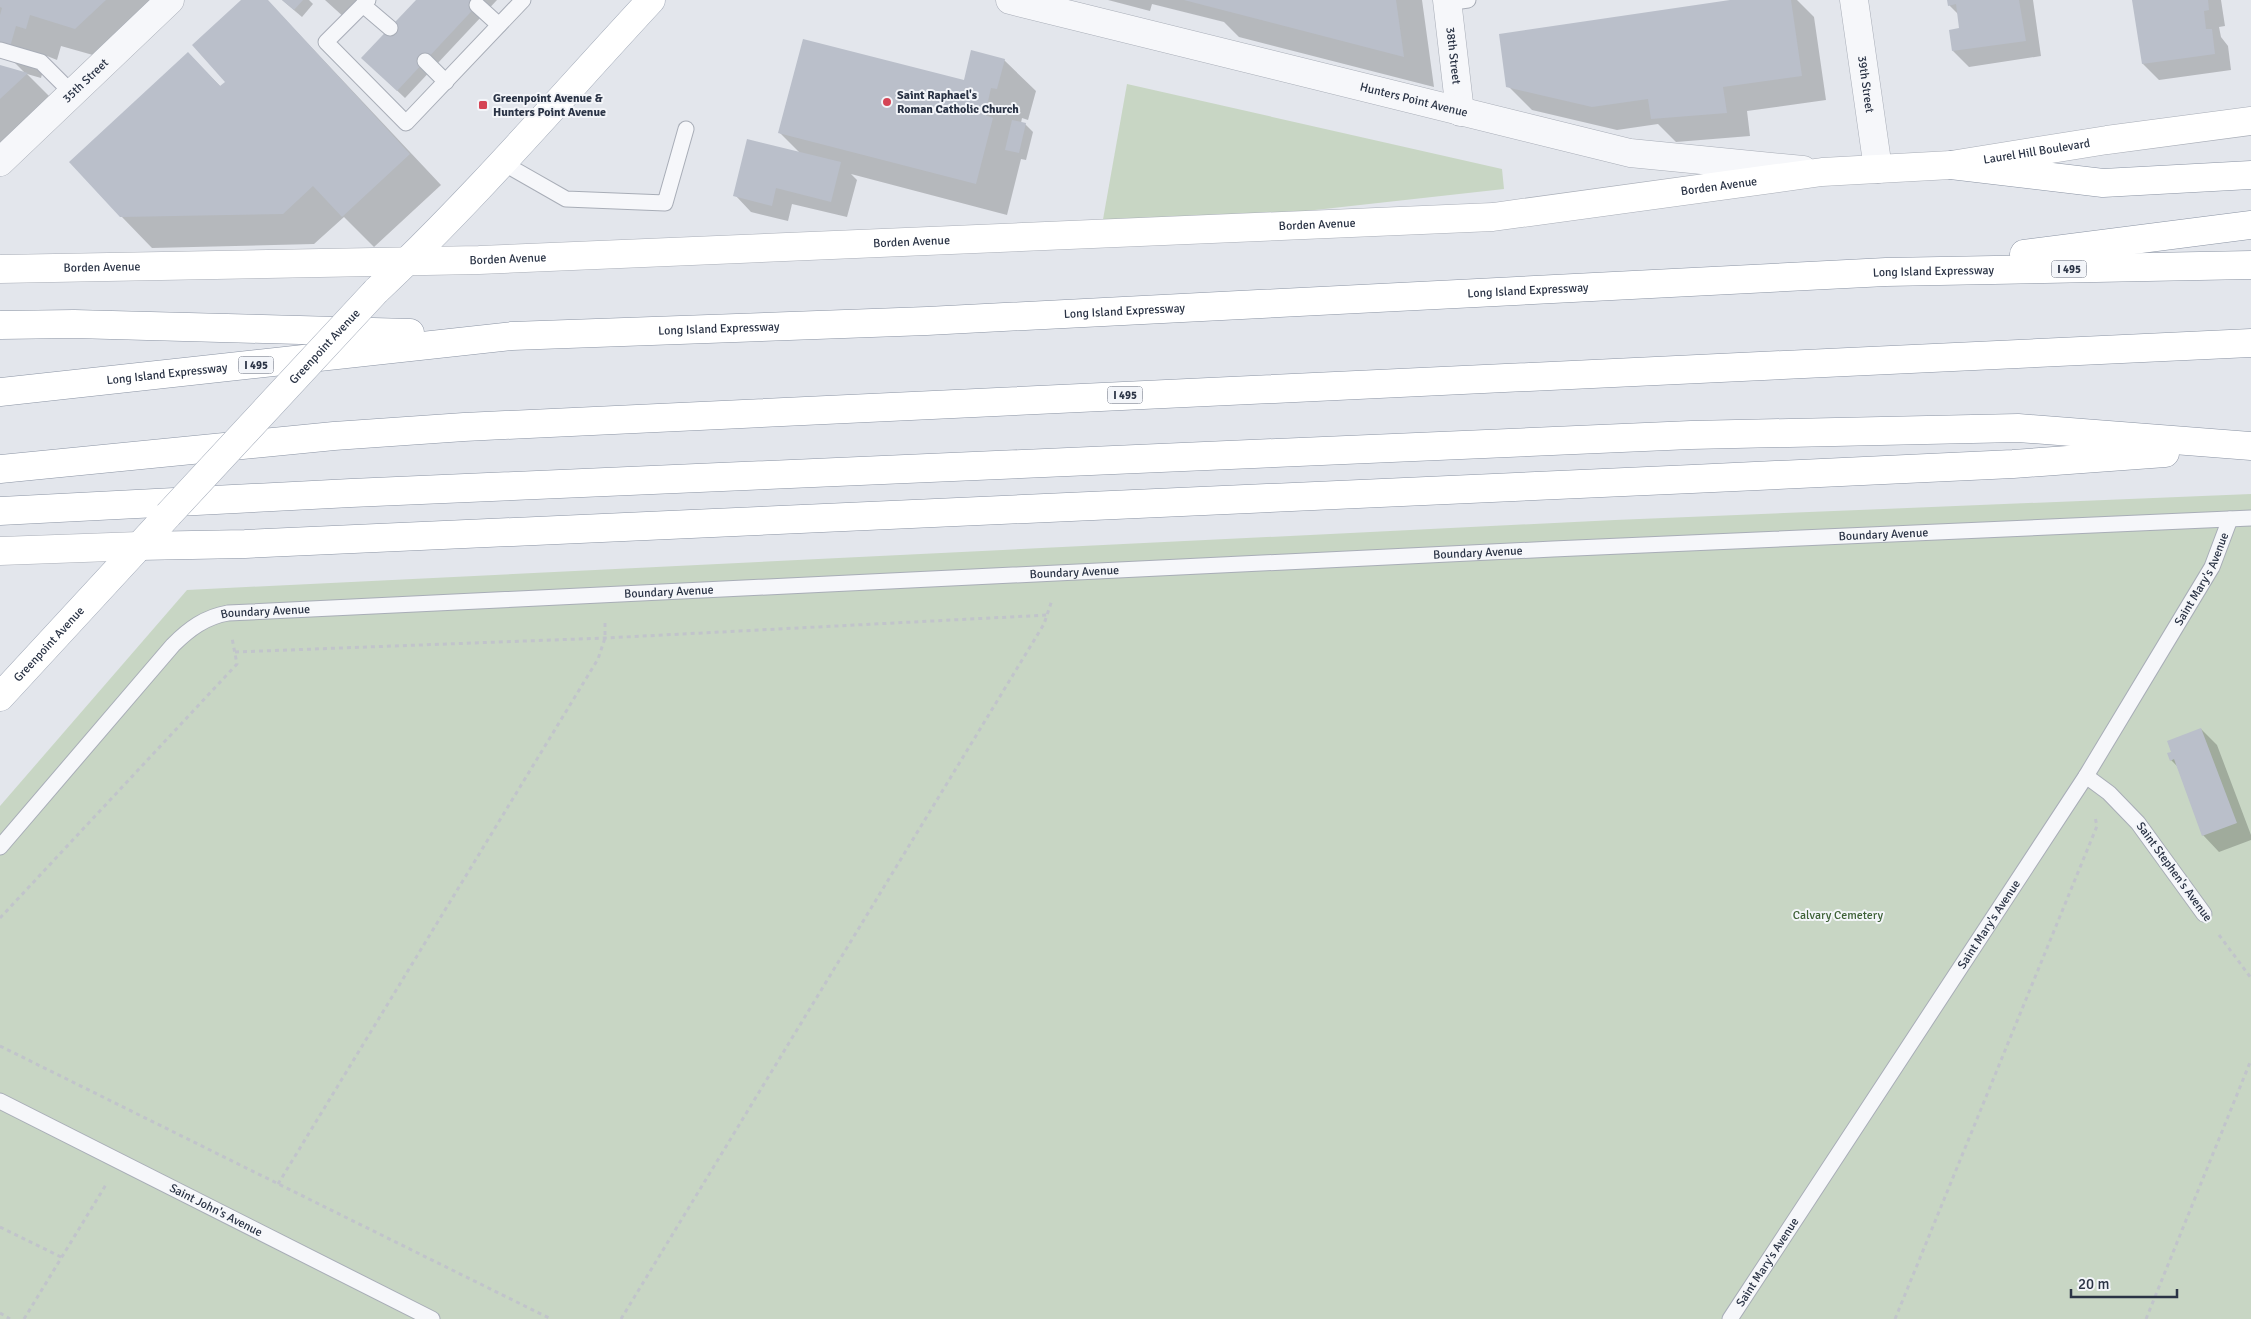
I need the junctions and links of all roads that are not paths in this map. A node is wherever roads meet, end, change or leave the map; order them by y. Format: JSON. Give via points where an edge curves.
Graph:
{"nodes":[{"id":1,"x":170,"y":0,"type":"edge"},
{"id":2,"x":524,"y":0,"type":"edge"},
{"id":3,"x":652,"y":0,"type":"edge"},
{"id":4,"x":1010,"y":0,"type":"edge"},
{"id":5,"x":1854,"y":0,"type":"edge"},
{"id":6,"x":1454,"y":1,"type":"edge"},
{"id":7,"x":366,"y":2,"type":"edge"},
{"id":8,"x":477,"y":5,"type":"dead end"},
{"id":9,"x":499,"y":25,"type":"junction"},
{"id":10,"x":390,"y":28,"type":"dead end"},
{"id":11,"x":0,"y":50,"type":"edge"},
{"id":12,"x":425,"y":61,"type":"dead end"},
{"id":13,"x":446,"y":82,"type":"junction"},
{"id":14,"x":72,"y":93,"type":"junction"},
{"id":15,"x":1460,"y":112,"type":"junction"},
{"id":16,"x":2251,"y":122,"type":"edge"},
{"id":17,"x":686,"y":129,"type":"dead end"},
{"id":18,"x":0,"y":162,"type":"edge"},
{"id":19,"x":501,"y":162,"type":"junction"},
{"id":20,"x":1951,"y":165,"type":"junction"},
{"id":21,"x":1878,"y":169,"type":"junction"},
{"id":22,"x":1822,"y":172,"type":"junction"},
{"id":23,"x":2251,"y":175,"type":"edge"},
{"id":24,"x":2251,"y":225,"type":"edge"},
{"id":25,"x":406,"y":262,"type":"junction"},
{"id":26,"x":2251,"y":265,"type":"edge"},
{"id":27,"x":0,"y":269,"type":"edge"},
{"id":28,"x":1886,"y":272,"type":"junction"},
{"id":29,"x":0,"y":324,"type":"edge"},
{"id":30,"x":512,"y":336,"type":"junction"},
{"id":31,"x":2251,"y":343,"type":"edge"},
{"id":32,"x":0,"y":392,"type":"edge"},
{"id":33,"x":2251,"y":447,"type":"edge"},
{"id":34,"x":0,"y":469,"type":"edge"},
{"id":35,"x":0,"y":512,"type":"edge"},
{"id":36,"x":2251,"y":518,"type":"edge"},
{"id":37,"x":2230,"y":519,"type":"junction"},
{"id":38,"x":139,"y":546,"type":"junction"},
{"id":39,"x":0,"y":551,"type":"edge"},
{"id":40,"x":0,"y":697,"type":"edge"},
{"id":41,"x":2086,"y":776,"type":"junction"},
{"id":42,"x":0,"y":847,"type":"edge"},
{"id":43,"x":2204,"y":914,"type":"road end"},
{"id":44,"x":0,"y":1101,"type":"edge"},
{"id":45,"x":432,"y":1319,"type":"edge"},
{"id":46,"x":1730,"y":1319,"type":"edge"}],
"edges":[{"from":1,"to":14,"type":"street","name":"35th Street"},
{"from":2,"to":9,"type":"lane"},
{"from":3,"to":19,"type":"main road","name":"Greenpoint Avenue"},
{"from":4,"to":15,"type":"street","name":"Hunters Point Avenue"},
{"from":5,"to":21,"type":"street","name":"39th Street"},
{"from":6,"to":15,"type":"street","name":"38th Street"},
{"from":7,"to":10,"type":"lane"},
{"from":7,"to":13,"type":"lane","via":[[326,42],[406,122]]},
{"from":8,"to":9,"type":"lane"},
{"from":9,"to":13,"type":"lane"},
{"from":11,"to":14,"type":"lane","via":[[41,62]]},
{"from":12,"to":13,"type":"lane"},
{"from":14,"to":18,"type":"street","name":"35th Street"},
{"from":15,"to":22,"type":"street","name":"Hunters Point Avenue","via":[[1630,153]]},
{"from":16,"to":20,"type":"main road","name":"Laurel Hill Boulevard","via":[[2107,140]]},
{"from":17,"to":19,"type":"lane","via":[[665,202],[566,199]]},
{"from":19,"to":25,"type":"main road","name":"Greenpoint Avenue"},
{"from":20,"to":21,"type":"main road","name":"Laurel Hill Boulevard"},
{"from":20,"to":23,"type":"main road","via":[[2103,183]]},
{"from":21,"to":22,"type":"main road","name":"Laurel Hill Boulevard"},
{"from":22,"to":25,"type":"main road","name":"Borden Avenue","via":[[1493,217]]},
{"from":24,"to":28,"type":"main road"},
{"from":25,"to":27,"type":"main road","name":"Borden Avenue"},
{"from":25,"to":38,"type":"main road","name":"Greenpoint Avenue","bridge":true},
{"from":26,"to":28,"type":"main road","name":"Long Island Expressway","number":"I 495"},
{"from":28,"to":30,"type":"main road","name":"Long Island Expressway","number":"I 495","via":[[928,321]]},
{"from":29,"to":30,"type":"main road"},
{"from":30,"to":32,"type":"main road","name":"Long Island Expressway","number":"I 495"},
{"from":31,"to":34,"type":"main road","number":"I 495","via":[[501,425],[334,436]]},
{"from":33,"to":35,"type":"main road","via":[[2018,428],[1691,435],[351,493]]},
{"from":33,"to":38,"type":"main road","via":[[2013,464],[245,544]]},
{"from":36,"to":37,"type":"lane","name":"Boundary Avenue"},
{"from":37,"to":41,"type":"lane","name":"Saint Mary's Avenue","via":[[2212,567]]},
{"from":37,"to":42,"type":"lane","name":"Boundary Avenue","via":[[228,613],[206,619],[173,645]]},
{"from":38,"to":39,"type":"main road"},
{"from":38,"to":40,"type":"main road","name":"Greenpoint Avenue"},
{"from":41,"to":43,"type":"lane","name":"Saint Stephen's Avenue","via":[[2115,798],[2138,823]]},
{"from":41,"to":46,"type":"lane","name":"Saint Mary's Avenue"},
{"from":44,"to":45,"type":"lane","name":"Saint John's Avenue"}]}
